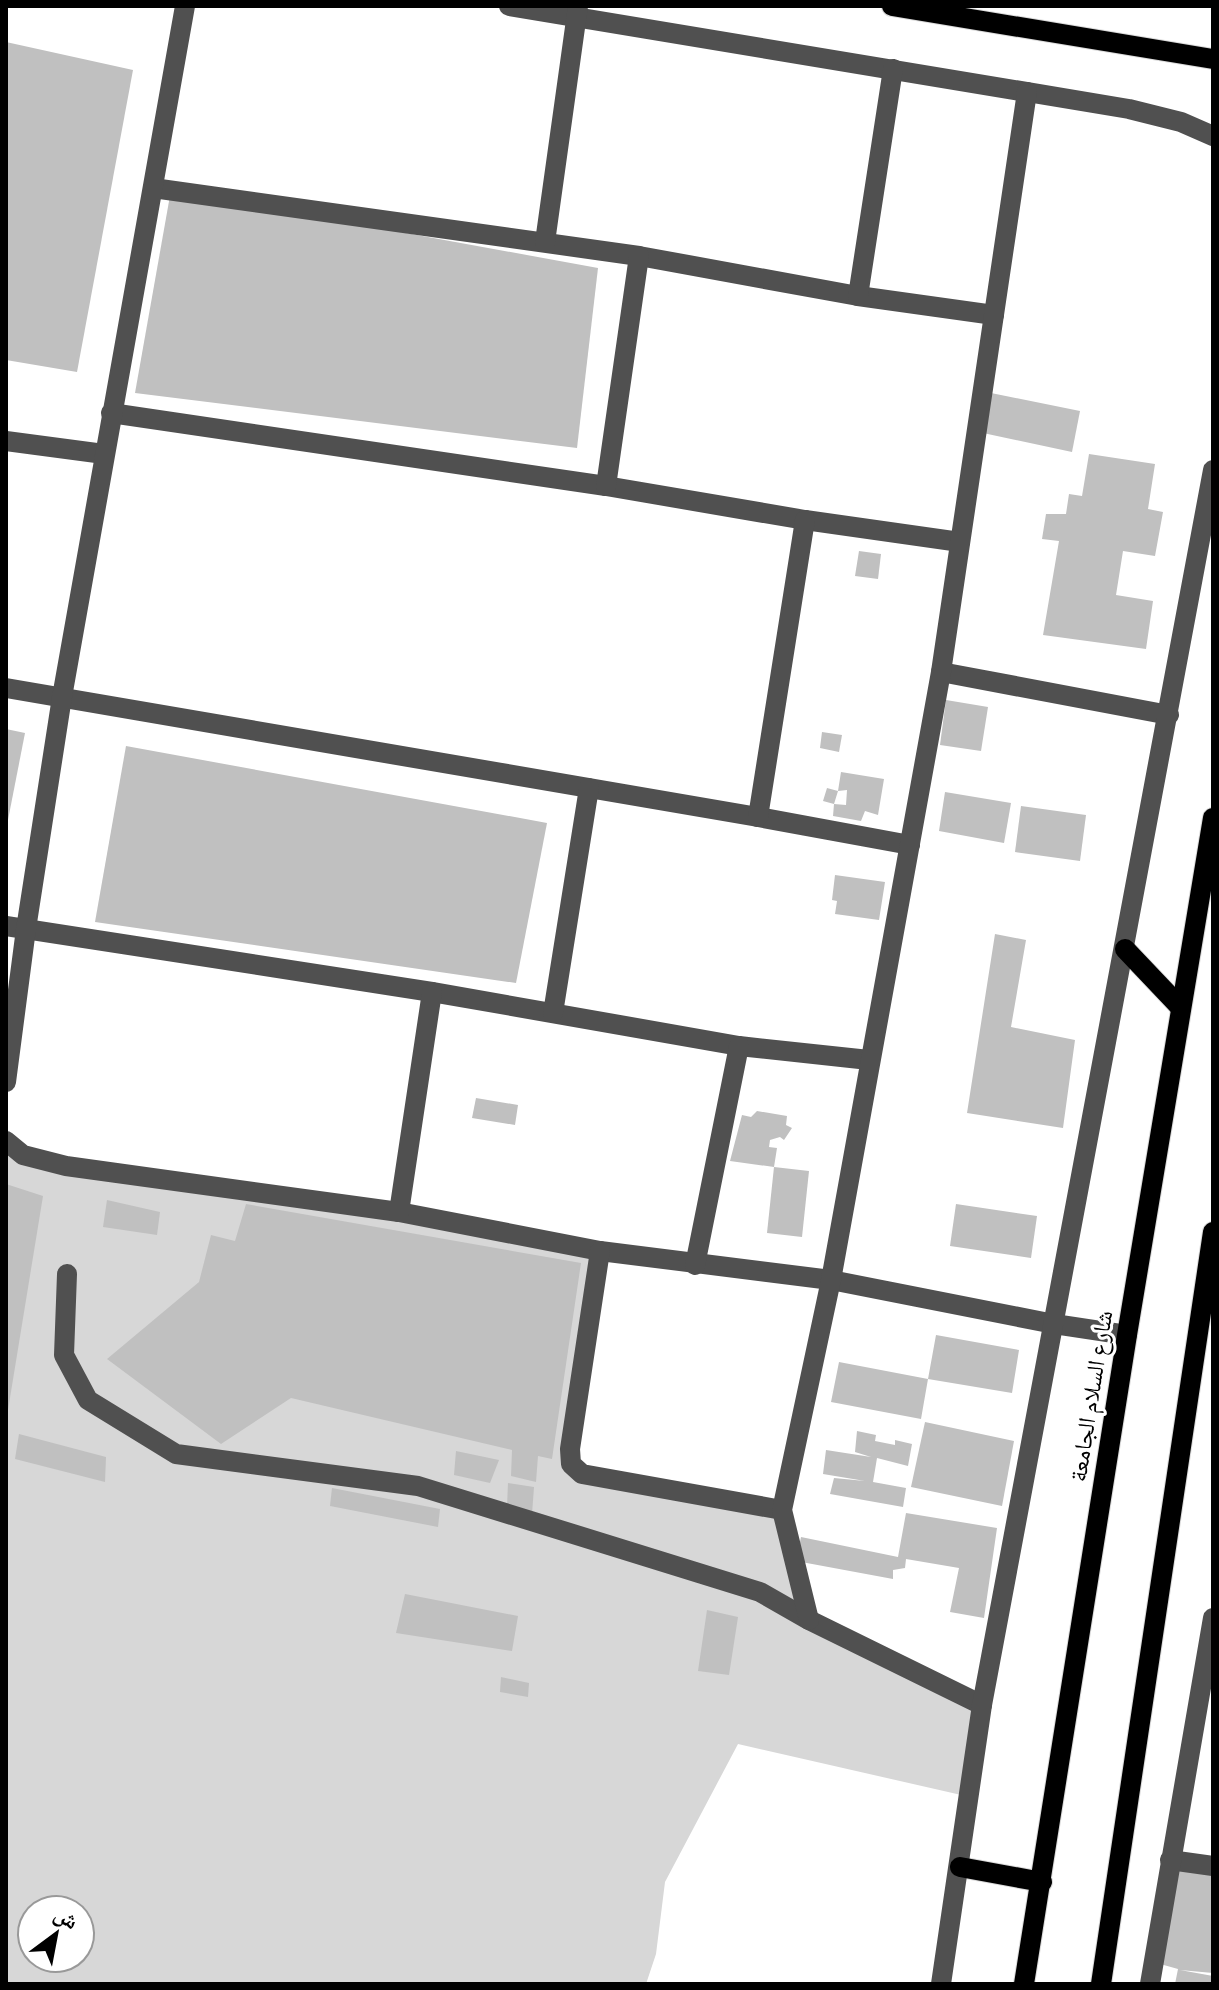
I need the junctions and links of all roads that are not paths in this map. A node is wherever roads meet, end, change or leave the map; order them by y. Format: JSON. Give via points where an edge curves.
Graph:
{"nodes":[{"id":1,"x":185,"y":6,"type":"edge"},
{"id":2,"x":509,"y":6,"type":"edge"},
{"id":3,"x":892,"y":6,"type":"edge"},
{"id":4,"x":578,"y":12,"type":"edge"},
{"id":5,"x":1213,"y":59,"type":"edge"},
{"id":6,"x":893,"y":69,"type":"junction"},
{"id":7,"x":1027,"y":92,"type":"junction"},
{"id":8,"x":1213,"y":136,"type":"edge"},
{"id":9,"x":153,"y":188,"type":"junction"},
{"id":10,"x":545,"y":242,"type":"junction"},
{"id":11,"x":639,"y":256,"type":"junction"},
{"id":12,"x":858,"y":296,"type":"junction"},
{"id":13,"x":994,"y":315,"type":"junction"},
{"id":14,"x":111,"y":413,"type":"junction"},
{"id":15,"x":6,"y":441,"type":"edge"},
{"id":16,"x":104,"y":454,"type":"junction"},
{"id":17,"x":1213,"y":470,"type":"edge"},
{"id":18,"x":606,"y":486,"type":"junction"},
{"id":19,"x":805,"y":520,"type":"junction"},
{"id":20,"x":960,"y":542,"type":"junction"},
{"id":21,"x":941,"y":672,"type":"junction"},
{"id":22,"x":6,"y":688,"type":"edge"},
{"id":23,"x":62,"y":697,"type":"junction"},
{"id":24,"x":1169,"y":715,"type":"junction"},
{"id":25,"x":589,"y":788,"type":"junction"},
{"id":26,"x":758,"y":817,"type":"junction"},
{"id":27,"x":1213,"y":818,"type":"edge"},
{"id":28,"x":910,"y":845,"type":"junction"},
{"id":29,"x":16,"y":928,"type":"edge"},
{"id":30,"x":1125,"y":949,"type":"junction"},
{"id":31,"x":432,"y":992,"type":"junction"},
{"id":32,"x":1181,"y":1008,"type":"junction"},
{"id":33,"x":553,"y":1013,"type":"junction"},
{"id":34,"x":739,"y":1046,"type":"junction"},
{"id":35,"x":869,"y":1060,"type":"junction"},
{"id":36,"x":6,"y":1082,"type":"edge"},
{"id":37,"x":6,"y":1141,"type":"edge"},
{"id":38,"x":399,"y":1212,"type":"junction"},
{"id":39,"x":1213,"y":1232,"type":"edge"},
{"id":40,"x":600,"y":1251,"type":"junction"},
{"id":41,"x":695,"y":1265,"type":"junction"},
{"id":42,"x":67,"y":1274,"type":"dead end"},
{"id":43,"x":831,"y":1280,"type":"junction"},
{"id":44,"x":1054,"y":1324,"type":"junction"},
{"id":45,"x":1127,"y":1335,"type":"junction"},
{"id":46,"x":782,"y":1510,"type":"junction"},
{"id":47,"x":1213,"y":1618,"type":"edge"},
{"id":48,"x":809,"y":1620,"type":"junction"},
{"id":49,"x":982,"y":1705,"type":"junction"},
{"id":50,"x":1170,"y":1860,"type":"junction"},
{"id":51,"x":1213,"y":1866,"type":"edge"},
{"id":52,"x":960,"y":1867,"type":"junction"},
{"id":53,"x":1042,"y":1882,"type":"junction"},
{"id":54,"x":941,"y":1984,"type":"edge"},
{"id":55,"x":1024,"y":1984,"type":"edge"},
{"id":56,"x":1101,"y":1984,"type":"edge"},
{"id":57,"x":1150,"y":1984,"type":"edge"}],
"edges":[{"from":1,"to":9,"type":"street"},
{"from":2,"to":4,"type":"street"},
{"from":3,"to":5,"type":"main road"},
{"from":4,"to":6,"type":"street"},
{"from":4,"to":10,"type":"street"},
{"from":6,"to":7,"type":"street"},
{"from":6,"to":12,"type":"street"},
{"from":7,"to":8,"type":"street","via":[[1129,109]]},
{"from":7,"to":13,"type":"street"},
{"from":9,"to":10,"type":"street"},
{"from":9,"to":14,"type":"street"},
{"from":10,"to":11,"type":"street"},
{"from":11,"to":12,"type":"street"},
{"from":11,"to":18,"type":"street"},
{"from":12,"to":13,"type":"street"},
{"from":13,"to":20,"type":"street"},
{"from":14,"to":16,"type":"street"},
{"from":14,"to":18,"type":"street"},
{"from":15,"to":16,"type":"street"},
{"from":16,"to":23,"type":"street"},
{"from":17,"to":24,"type":"street"},
{"from":18,"to":19,"type":"street"},
{"from":19,"to":20,"type":"street"},
{"from":19,"to":26,"type":"street"},
{"from":20,"to":21,"type":"street"},
{"from":21,"to":24,"type":"street"},
{"from":21,"to":28,"type":"street"},
{"from":22,"to":23,"type":"street"},
{"from":23,"to":25,"type":"street"},
{"from":23,"to":29,"type":"street"},
{"from":24,"to":30,"type":"street"},
{"from":25,"to":26,"type":"street"},
{"from":25,"to":33,"type":"street"},
{"from":26,"to":28,"type":"street"},
{"from":27,"to":32,"type":"main road","name":"شارع السلام الجامعة"},
{"from":28,"to":35,"type":"street"},
{"from":29,"to":31,"type":"street"},
{"from":29,"to":36,"type":"street"},
{"from":30,"to":32,"type":"main road"},
{"from":30,"to":44,"type":"street"},
{"from":31,"to":33,"type":"street"},
{"from":31,"to":38,"type":"street"},
{"from":32,"to":45,"type":"main road","name":"شارع السلام الجامعة"},
{"from":33,"to":34,"type":"street"},
{"from":34,"to":35,"type":"street"},
{"from":34,"to":41,"type":"street"},
{"from":35,"to":43,"type":"street"},
{"from":37,"to":38,"type":"street","via":[[23,1155],[66,1166]]},
{"from":38,"to":40,"type":"street"},
{"from":39,"to":56,"type":"main road"},
{"from":40,"to":41,"type":"street"},
{"from":40,"to":46,"type":"street","via":[[571,1464],[582,1474]]},
{"from":41,"to":43,"type":"street"},
{"from":42,"to":48,"type":"street","via":[[64,1355],[88,1400],[176,1454],[418,1486],[760,1592]]},
{"from":43,"to":44,"type":"street"},
{"from":43,"to":46,"type":"street"},
{"from":44,"to":45,"type":"street"},
{"from":44,"to":49,"type":"street"},
{"from":45,"to":53,"type":"main road","name":"شارع السلام الجامعة"},
{"from":46,"to":48,"type":"street"},
{"from":47,"to":50,"type":"street"},
{"from":48,"to":49,"type":"street"},
{"from":49,"to":52,"type":"street"},
{"from":50,"to":51,"type":"street"},
{"from":50,"to":57,"type":"street"},
{"from":52,"to":53,"type":"main road"},
{"from":52,"to":54,"type":"street"},
{"from":53,"to":55,"type":"main road","name":"شارع السلام الجامعة"}]}
